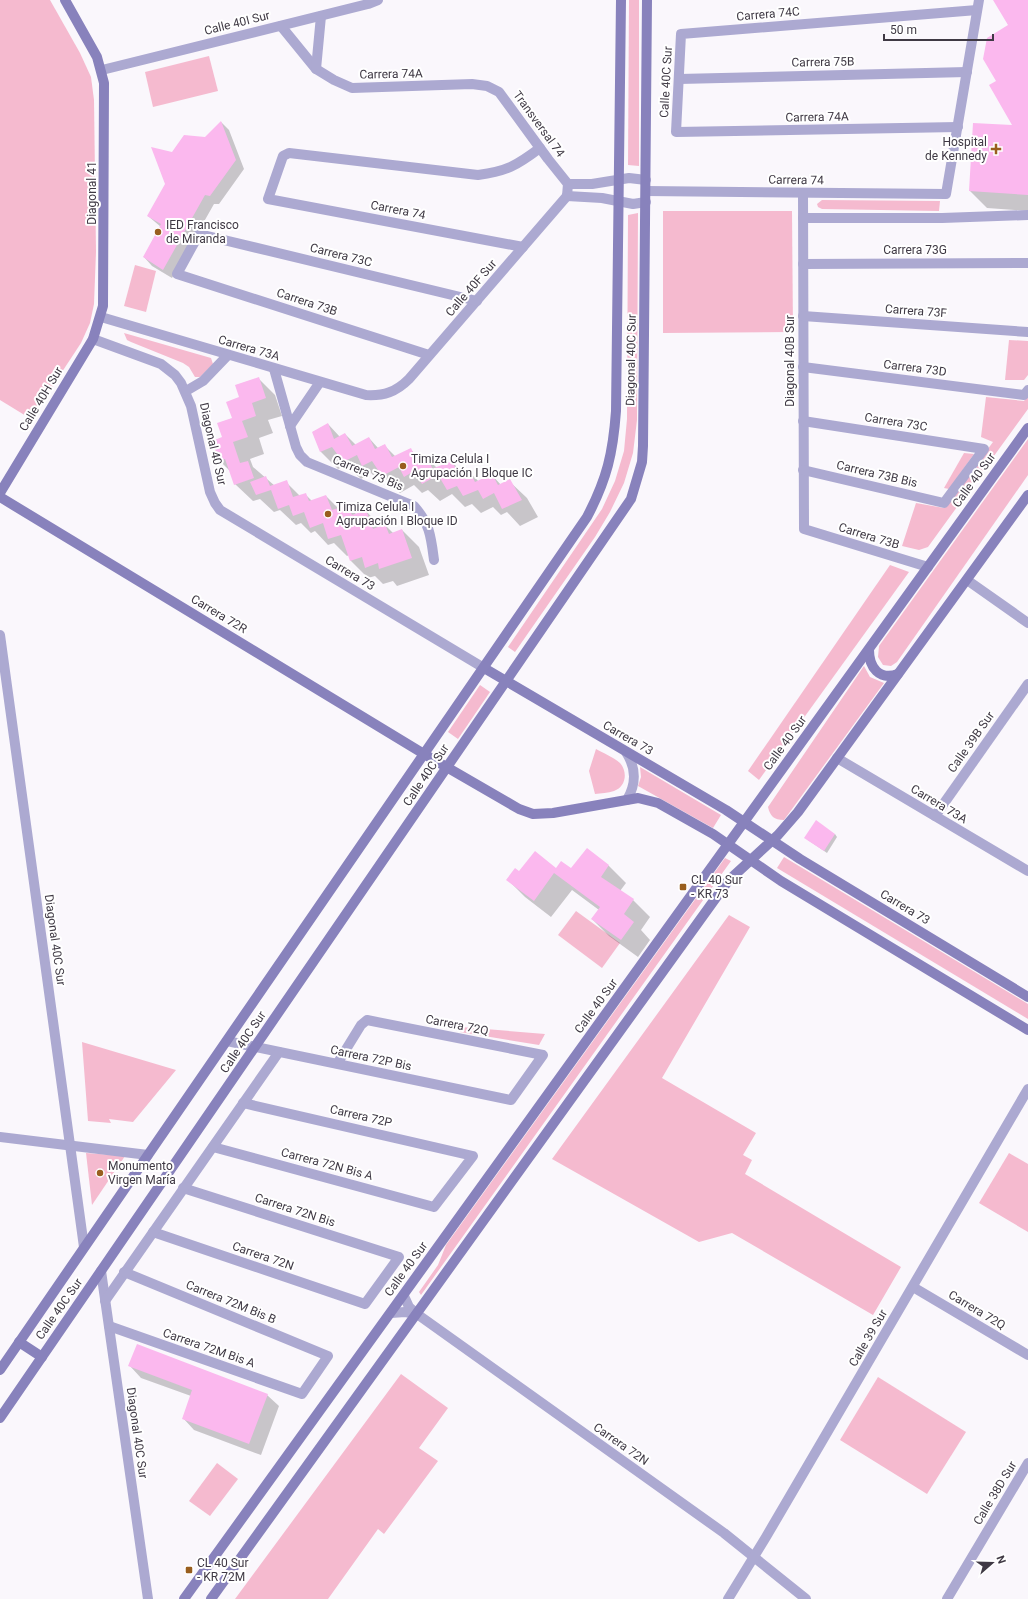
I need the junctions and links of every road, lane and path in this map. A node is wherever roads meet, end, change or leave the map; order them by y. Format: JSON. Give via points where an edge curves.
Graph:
{"nodes":[{"id":1,"x":65,"y":0,"type":"edge"},
{"id":2,"x":378,"y":0,"type":"edge"},
{"id":3,"x":621,"y":0,"type":"edge"},
{"id":4,"x":647,"y":0,"type":"edge"},
{"id":5,"x":978,"y":5,"type":"edge"},
{"id":6,"x":320,"y":16,"type":"junction"},
{"id":7,"x":281,"y":26,"type":"junction"},
{"id":8,"x":681,"y":34,"type":"joint"},
{"id":9,"x":316,"y":68,"type":"junction"},
{"id":10,"x":102,"y":70,"type":"junction"},
{"id":11,"x":967,"y":72,"type":"junction"},
{"id":12,"x":679,"y":79,"type":"junction"},
{"id":13,"x":472,"y":84,"type":"joint"},
{"id":14,"x":958,"y":127,"type":"junction"},
{"id":15,"x":676,"y":132,"type":"joint"},
{"id":16,"x":540,"y":148,"type":"junction"},
{"id":17,"x":619,"y":180,"type":"junction"},
{"id":18,"x":646,"y":180,"type":"junction"},
{"id":19,"x":568,"y":184,"type":"junction"},
{"id":20,"x":803,"y":193,"type":"junction"},
{"id":21,"x":568,"y":196,"type":"junction"},
{"id":22,"x":646,"y":197,"type":"junction"},
{"id":23,"x":618,"y":202,"type":"junction"},
{"id":24,"x":1028,"y":215,"type":"edge"},
{"id":25,"x":803,"y":218,"type":"junction"},
{"id":26,"x":523,"y":247,"type":"junction"},
{"id":27,"x":1028,"y":263,"type":"edge"},
{"id":28,"x":803,"y":264,"type":"junction"},
{"id":29,"x":177,"y":274,"type":"joint"},
{"id":30,"x":477,"y":301,"type":"junction"},
{"id":31,"x":803,"y":316,"type":"junction"},
{"id":32,"x":101,"y":317,"type":"junction"},
{"id":33,"x":1028,"y":332,"type":"edge"},
{"id":34,"x":93,"y":339,"type":"junction"},
{"id":35,"x":228,"y":355,"type":"junction"},
{"id":36,"x":429,"y":355,"type":"junction"},
{"id":37,"x":803,"y":367,"type":"junction"},
{"id":38,"x":274,"y":369,"type":"junction"},
{"id":39,"x":320,"y":382,"type":"junction"},
{"id":40,"x":186,"y":391,"type":"junction"},
{"id":41,"x":1026,"y":392,"type":"edge"},
{"id":42,"x":391,"y":393,"type":"joint"},
{"id":43,"x":803,"y":421,"type":"junction"},
{"id":44,"x":290,"y":426,"type":"junction"},
{"id":45,"x":1028,"y":428,"type":"edge"},
{"id":46,"x":803,"y":470,"type":"junction"},
{"id":47,"x":0,"y":493,"type":"edge"},
{"id":48,"x":1028,"y":495,"type":"edge"},
{"id":49,"x":0,"y":497,"type":"edge"},
{"id":50,"x":215,"y":503,"type":"joint"},
{"id":51,"x":944,"y":503,"type":"joint"},
{"id":52,"x":804,"y":529,"type":"joint"},
{"id":53,"x":434,"y":560,"type":"dead end"},
{"id":54,"x":928,"y":567,"type":"junction"},
{"id":55,"x":967,"y":580,"type":"junction"},
{"id":56,"x":1028,"y":623,"type":"edge"},
{"id":57,"x":0,"y":635,"type":"edge"},
{"id":58,"x":869,"y":650,"type":"junction"},
{"id":59,"x":484,"y":668,"type":"junction"},
{"id":60,"x":898,"y":674,"type":"junction"},
{"id":61,"x":506,"y":681,"type":"junction"},
{"id":62,"x":1028,"y":684,"type":"edge"},
{"id":63,"x":626,"y":752,"type":"junction"},
{"id":64,"x":424,"y":754,"type":"junction"},
{"id":65,"x":837,"y":758,"type":"junction"},
{"id":66,"x":446,"y":767,"type":"junction"},
{"id":67,"x":627,"y":800,"type":"junction"},
{"id":68,"x":935,"y":816,"type":"junction"},
{"id":69,"x":744,"y":823,"type":"junction"},
{"id":70,"x":772,"y":841,"type":"junction"},
{"id":71,"x":729,"y":845,"type":"junction"},
{"id":72,"x":751,"y":860,"type":"junction"},
{"id":73,"x":1028,"y":871,"type":"edge"},
{"id":74,"x":1028,"y":997,"type":"edge"},
{"id":75,"x":1028,"y":1030,"type":"edge"},
{"id":76,"x":227,"y":1040,"type":"junction"},
{"id":77,"x":256,"y":1046,"type":"junction"},
{"id":78,"x":279,"y":1052,"type":"junction"},
{"id":79,"x":337,"y":1064,"type":"junction"},
{"id":80,"x":1028,"y":1089,"type":"edge"},
{"id":81,"x":510,"y":1100,"type":"joint"},
{"id":82,"x":243,"y":1102,"type":"junction"},
{"id":83,"x":0,"y":1137,"type":"edge"},
{"id":84,"x":70,"y":1146,"type":"junction"},
{"id":85,"x":213,"y":1147,"type":"junction"},
{"id":86,"x":148,"y":1155,"type":"junction"},
{"id":87,"x":183,"y":1188,"type":"junction"},
{"id":88,"x":434,"y":1207,"type":"joint"},
{"id":89,"x":153,"y":1232,"type":"junction"},
{"id":90,"x":84,"y":1247,"type":"junction"},
{"id":91,"x":399,"y":1257,"type":"joint"},
{"id":92,"x":101,"y":1271,"type":"junction"},
{"id":93,"x":124,"y":1272,"type":"junction"},
{"id":94,"x":913,"y":1287,"type":"junction"},
{"id":95,"x":404,"y":1296,"type":"junction"},
{"id":96,"x":105,"y":1301,"type":"junction"},
{"id":97,"x":365,"y":1304,"type":"joint"},
{"id":98,"x":391,"y":1312,"type":"junction"},
{"id":99,"x":416,"y":1314,"type":"junction"},
{"id":100,"x":109,"y":1326,"type":"junction"},
{"id":101,"x":19,"y":1342,"type":"junction"},
{"id":102,"x":1028,"y":1355,"type":"edge"},
{"id":103,"x":42,"y":1357,"type":"junction"},
{"id":104,"x":0,"y":1370,"type":"edge"},
{"id":105,"x":302,"y":1394,"type":"joint"},
{"id":106,"x":0,"y":1418,"type":"edge"},
{"id":107,"x":1028,"y":1463,"type":"edge"},
{"id":108,"x":754,"y":1557,"type":"junction"},
{"id":109,"x":148,"y":1599,"type":"edge"},
{"id":110,"x":184,"y":1599,"type":"edge"},
{"id":111,"x":211,"y":1599,"type":"edge"},
{"id":112,"x":728,"y":1599,"type":"edge"},
{"id":113,"x":806,"y":1599,"type":"edge"},
{"id":114,"x":947,"y":1599,"type":"edge"}],
"edges":[{"from":1,"to":10,"type":"street"},
{"from":2,"to":6,"type":"street","name":"Calle 40I Sur"},
{"from":3,"to":17,"type":"street","name":"Diagonal 40C Sur"},
{"from":4,"to":18,"type":"street","name":"Diagonal 40C Sur"},
{"from":5,"to":8,"type":"street","name":"Carrera 74C"},
{"from":5,"to":11,"type":"street"},
{"from":6,"to":7,"type":"street","name":"Calle 40I Sur"},
{"from":6,"to":9,"type":"street"},
{"from":7,"to":9,"type":"street","name":"Carrera 74A"},
{"from":7,"to":10,"type":"street","name":"Calle 40I Sur"},
{"from":8,"to":12,"type":"street","name":"Calle 40C Sur"},
{"from":9,"to":13,"type":"street","name":"Carrera 74A","via":[[352,88]]},
{"from":10,"to":32,"type":"street","name":"Diagonal 41","via":[[105,101],[104,294]]},
{"from":11,"to":12,"type":"street","name":"Carrera 75B"},
{"from":11,"to":14,"type":"street"},
{"from":12,"to":15,"type":"street","name":"Calle 40C Sur"},
{"from":13,"to":16,"type":"street","name":"Transversal 74","via":[[487,86],[499,92]]},
{"from":14,"to":15,"type":"street","name":"Carrera 74A"},
{"from":14,"to":20,"type":"street","name":"Carrera 74","via":[[946,194]]},
{"from":16,"to":19,"type":"street","name":"Transversal 74"},
{"from":16,"to":26,"type":"street","name":"Carrera 74","via":[[516,166],[478,175],[289,153],[283,156],[268,199]]},
{"from":17,"to":18,"type":"street"},
{"from":17,"to":19,"type":"street"},
{"from":17,"to":23,"type":"street","name":"Diagonal 40C Sur"},
{"from":18,"to":22,"type":"street","name":"Diagonal 40C Sur"},
{"from":19,"to":21,"type":"street"},
{"from":20,"to":22,"type":"street","name":"Carrera 74"},
{"from":20,"to":25,"type":"street","name":"Diagonal 40B Sur"},
{"from":21,"to":23,"type":"street","name":"Carrera 74","via":[[594,197]]},
{"from":21,"to":26,"type":"street","name":"Calle 40F Sur"},
{"from":22,"to":23,"type":"street","name":"Carrera 74","via":[[633,204]]},
{"from":22,"to":61,"type":"street","name":"Diagonal 40C Sur","via":[[643,446],[637,482],[631,499],[621,515]]},
{"from":23,"to":59,"type":"street","name":"Diagonal 40C Sur","via":[[616,410],[614,437],[605,479],[587,517]]},
{"from":24,"to":25,"type":"street"},
{"from":25,"to":28,"type":"street","name":"Diagonal 40B Sur"},
{"from":26,"to":30,"type":"street","name":"Calle 40F Sur"},
{"from":27,"to":28,"type":"street","name":"Carrera 73G"},
{"from":28,"to":31,"type":"street","name":"Diagonal 40B Sur"},
{"from":29,"to":30,"type":"street","name":"Carrera 73C","via":[[200,234]]},
{"from":29,"to":36,"type":"street","name":"Carrera 73B"},
{"from":30,"to":36,"type":"street","name":"Calle 40F Sur"},
{"from":31,"to":33,"type":"street","name":"Carrera 73F"},
{"from":31,"to":37,"type":"street","name":"Diagonal 40B Sur"},
{"from":32,"to":34,"type":"street","name":"Calle 40H Sur"},
{"from":32,"to":35,"type":"street","name":"Carrera 73A"},
{"from":34,"to":40,"type":"street","via":[[160,364],[175,375]]},
{"from":34,"to":47,"type":"street","name":"Calle 40H Sur"},
{"from":35,"to":38,"type":"street","name":"Carrera 73A"},
{"from":35,"to":40,"type":"street","via":[[203,381]]},
{"from":36,"to":42,"type":"street","name":"Calle 40F Sur","via":[[403,385]]},
{"from":37,"to":41,"type":"street","name":"Carrera 73D"},
{"from":37,"to":43,"type":"street","name":"Diagonal 40B Sur"},
{"from":38,"to":39,"type":"street","name":"Carrera 73A"},
{"from":38,"to":44,"type":"street"},
{"from":39,"to":42,"type":"street","name":"Carrera 73A","via":[[366,395],[379,396]]},
{"from":39,"to":44,"type":"street"},
{"from":40,"to":50,"type":"street","name":"Diagonal 40 Sur","via":[[210,492]]},
{"from":43,"to":46,"type":"street","name":"Diagonal 40B Sur"},
{"from":43,"to":51,"type":"street","name":"Carrera 73C","via":[[984,449]]},
{"from":44,"to":53,"type":"street","name":"Carrera 73 Bis","via":[[296,447],[307,462],[414,506],[424,517],[430,530]]},
{"from":45,"to":54,"type":"street","name":"Calle 40 Sur"},
{"from":46,"to":51,"type":"street","name":"Carrera 73B Bis"},
{"from":46,"to":52,"type":"street","name":"Diagonal 40B Sur"},
{"from":48,"to":55,"type":"street"},
{"from":49,"to":64,"type":"street","name":"Carrera 72R"},
{"from":50,"to":59,"type":"street","name":"Carrera 73","via":[[227,514]]},
{"from":52,"to":54,"type":"street","name":"Carrera 73B"},
{"from":54,"to":58,"type":"street","name":"Calle 40 Sur"},
{"from":55,"to":56,"type":"street"},
{"from":55,"to":60,"type":"street"},
{"from":57,"to":84,"type":"street","name":"Diagonal 40C Sur"},
{"from":58,"to":60,"type":"street","via":[[876,672],[887,677]]},
{"from":58,"to":69,"type":"street","name":"Calle 40 Sur"},
{"from":59,"to":61,"type":"street","name":"Carrera 73"},
{"from":59,"to":64,"type":"street","name":"Calle 40C Sur"},
{"from":60,"to":65,"type":"street"},
{"from":61,"to":63,"type":"street","name":"Carrera 73"},
{"from":61,"to":66,"type":"street","name":"Calle 40C Sur"},
{"from":62,"to":68,"type":"street","name":"Calle 39B Sur"},
{"from":63,"to":67,"type":"street","via":[[631,759],[635,779]]},
{"from":63,"to":69,"type":"street","name":"Carrera 73"},
{"from":64,"to":66,"type":"street"},
{"from":64,"to":76,"type":"street","name":"Calle 40C Sur"},
{"from":65,"to":68,"type":"street","name":"Carrera 73A"},
{"from":65,"to":70,"type":"street","via":[[789,824]]},
{"from":66,"to":67,"type":"street","via":[[519,809],[533,814]]},
{"from":66,"to":77,"type":"street","name":"Calle 40C Sur"},
{"from":67,"to":71,"type":"street","via":[[638,798],[658,803]]},
{"from":68,"to":73,"type":"street","name":"Carrera 73A"},
{"from":69,"to":70,"type":"street","name":"Carrera 73"},
{"from":69,"to":71,"type":"street","name":"Calle 40 Sur"},
{"from":70,"to":72,"type":"street"},
{"from":70,"to":74,"type":"street","name":"Carrera 73"},
{"from":71,"to":72,"type":"street"},
{"from":71,"to":95,"type":"street","name":"Calle 40 Sur"},
{"from":72,"to":75,"type":"street","via":[[903,956]]},
{"from":72,"to":99,"type":"street","via":[[728,881]]},
{"from":76,"to":77,"type":"street","name":"Carrera 72P Bis"},
{"from":76,"to":86,"type":"street","name":"Calle 40C Sur"},
{"from":77,"to":78,"type":"street","name":"Carrera 72P Bis"},
{"from":77,"to":92,"type":"street","name":"Calle 40C Sur"},
{"from":78,"to":79,"type":"street","name":"Carrera 72P Bis"},
{"from":78,"to":82,"type":"street"},
{"from":79,"to":81,"type":"street","name":"Carrera 72P Bis"},
{"from":79,"to":81,"type":"street","name":"Carrera 72Q","via":[[360,1025],[367,1020],[542,1055]]},
{"from":80,"to":94,"type":"street","name":"Calle 39 Sur"},
{"from":82,"to":85,"type":"street"},
{"from":82,"to":88,"type":"street","name":"Carrera 72P","via":[[473,1156]]},
{"from":83,"to":84,"type":"street"},
{"from":84,"to":86,"type":"street"},
{"from":84,"to":90,"type":"street","name":"Diagonal 40C Sur"},
{"from":85,"to":87,"type":"street"},
{"from":85,"to":88,"type":"street","name":"Carrera 72N Bis A"},
{"from":86,"to":90,"type":"street","name":"Calle 40C Sur"},
{"from":87,"to":89,"type":"street"},
{"from":87,"to":91,"type":"street","name":"Carrera 72N Bis"},
{"from":89,"to":93,"type":"street"},
{"from":89,"to":97,"type":"street","name":"Carrera 72N"},
{"from":90,"to":101,"type":"street","name":"Calle 40C Sur"},
{"from":91,"to":97,"type":"street","name":"Calle 40 Sur"},
{"from":92,"to":96,"type":"street","name":"Diagonal 40C Sur"},
{"from":92,"to":103,"type":"street","name":"Calle 40C Sur"},
{"from":93,"to":96,"type":"street"},
{"from":93,"to":105,"type":"street","name":"Carrera 72M Bis B","via":[[328,1356]]},
{"from":94,"to":102,"type":"street","name":"Carrera 72Q"},
{"from":94,"to":108,"type":"street","name":"Calle 39 Sur"},
{"from":95,"to":98,"type":"street","name":"Calle 40 Sur"},
{"from":95,"to":99,"type":"street","name":"Carrera 72N"},
{"from":96,"to":100,"type":"street","name":"Diagonal 40C Sur"},
{"from":98,"to":99,"type":"street","name":"Carrera 72N"},
{"from":98,"to":110,"type":"street","name":"Calle 40 Sur"},
{"from":99,"to":108,"type":"street","name":"Carrera 72N","via":[[718,1528]]},
{"from":99,"to":111,"type":"street"},
{"from":100,"to":105,"type":"street","name":"Carrera 72M Bis A"},
{"from":100,"to":109,"type":"street","name":"Diagonal 40C Sur"},
{"from":101,"to":103,"type":"street"},
{"from":101,"to":104,"type":"street","name":"Calle 40C Sur"},
{"from":103,"to":106,"type":"street","name":"Calle 40C Sur"},
{"from":107,"to":114,"type":"street","name":"Calle 38D Sur"},
{"from":108,"to":112,"type":"street","name":"Calle 39 Sur"},
{"from":108,"to":113,"type":"street","name":"Carrera 72N"}]}
